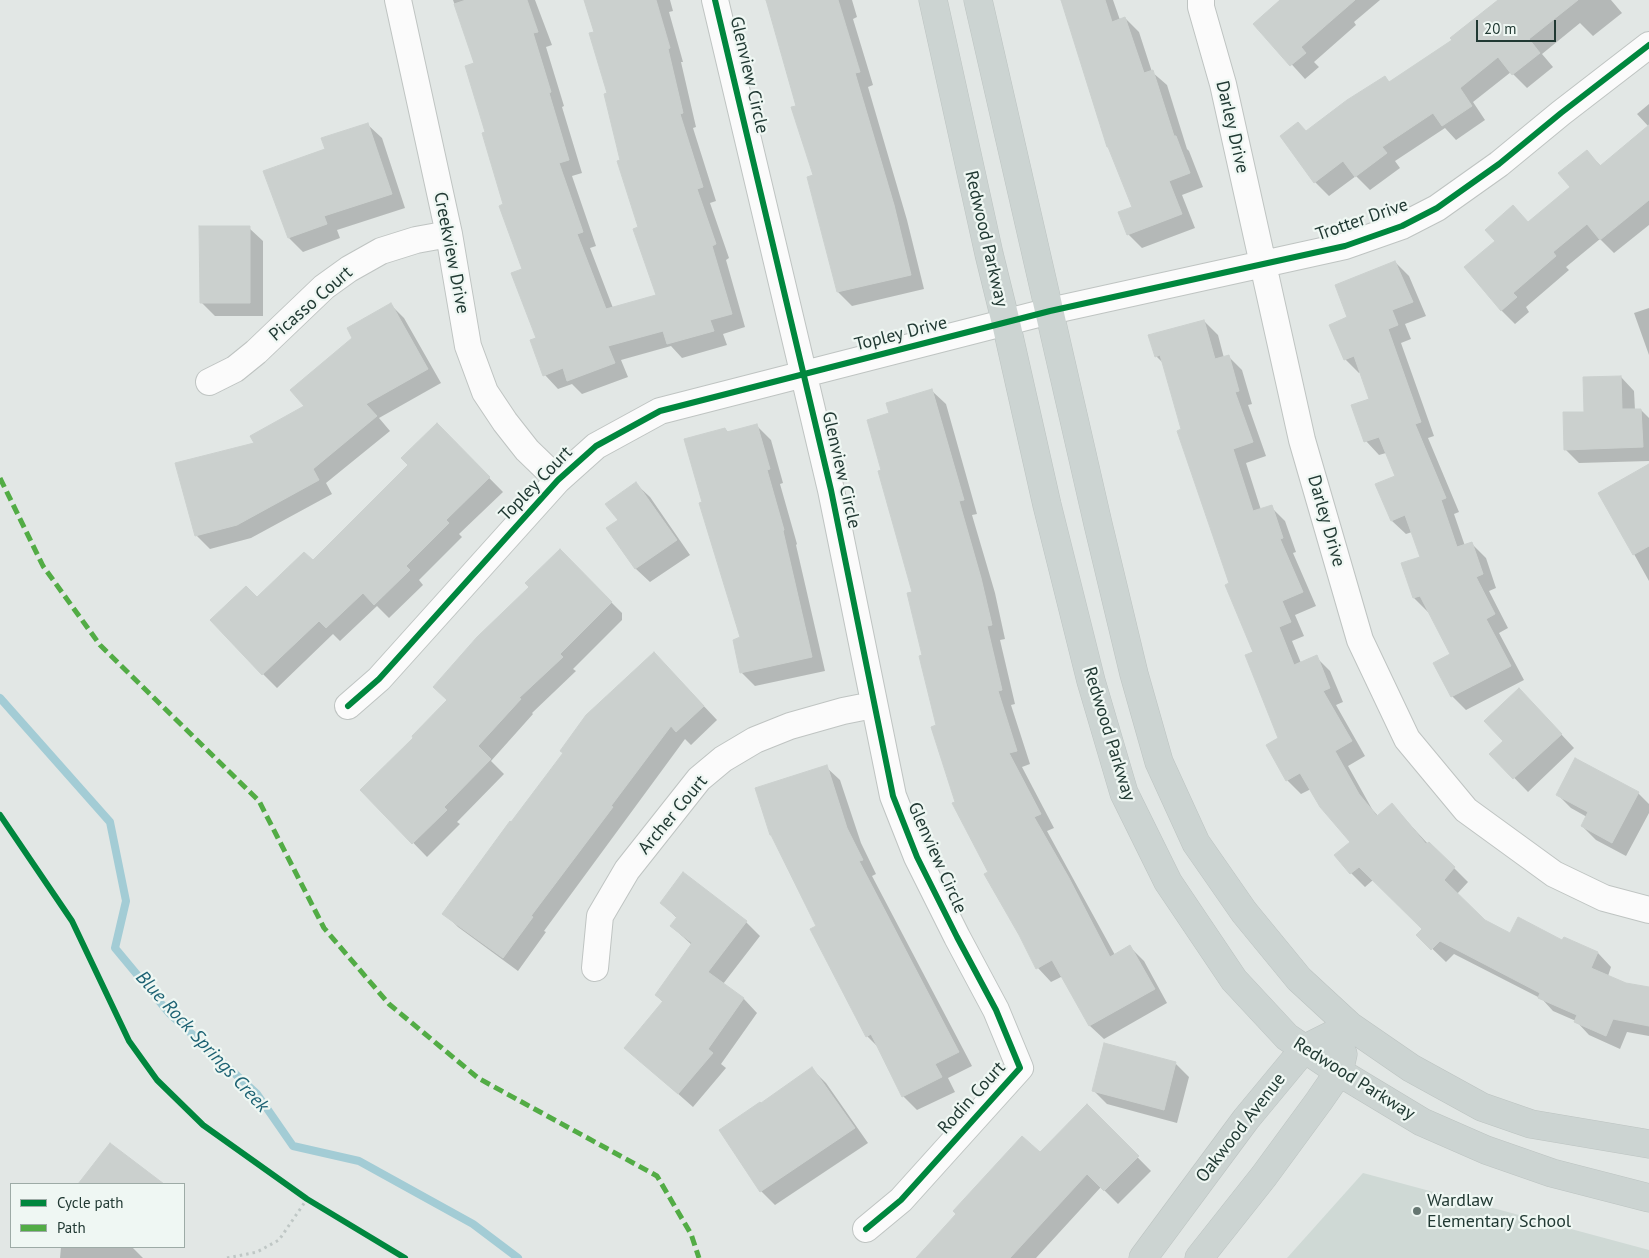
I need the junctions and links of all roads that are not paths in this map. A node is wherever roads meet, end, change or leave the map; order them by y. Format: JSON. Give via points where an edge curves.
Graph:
{"nodes":[{"id":1,"x":398,"y":0,"type":"edge"},
{"id":2,"x":715,"y":0,"type":"edge"},
{"id":3,"x":933,"y":0,"type":"edge"},
{"id":4,"x":978,"y":0,"type":"edge"},
{"id":5,"x":1201,"y":0,"type":"edge"},
{"id":6,"x":1649,"y":45,"type":"edge"},
{"id":7,"x":449,"y":234,"type":"junction"},
{"id":8,"x":1263,"y":264,"type":"junction"},
{"id":9,"x":1050,"y":312,"type":"junction"},
{"id":10,"x":1006,"y":323,"type":"junction"},
{"id":11,"x":803,"y":374,"type":"junction"},
{"id":12,"x":209,"y":382,"type":"dead end"},
{"id":13,"x":558,"y":480,"type":"junction"},
{"id":14,"x":874,"y":705,"type":"junction"},
{"id":15,"x":348,"y":706,"type":"dead end"},
{"id":16,"x":1649,"y":910,"type":"edge"},
{"id":17,"x":957,"y":937,"type":"joint"},
{"id":18,"x":594,"y":968,"type":"dead end"},
{"id":19,"x":1350,"y":1026,"type":"junction"},
{"id":20,"x":1304,"y":1049,"type":"junction"},
{"id":21,"x":1339,"y":1072,"type":"junction"},
{"id":22,"x":1649,"y":1144,"type":"edge"},
{"id":23,"x":1649,"y":1198,"type":"edge"},
{"id":24,"x":866,"y":1229,"type":"dead end"},
{"id":25,"x":1142,"y":1258,"type":"edge"},
{"id":26,"x":1199,"y":1258,"type":"edge"}],
"edges":[{"from":1,"to":7,"type":"street","name":"Creekview Drive"},
{"from":2,"to":11,"type":"street","name":"Glenview Circle"},
{"from":3,"to":10,"type":"main road","name":"Redwood Parkway"},
{"from":4,"to":9,"type":"main road"},
{"from":5,"to":8,"type":"street","name":"Darley Drive"},
{"from":6,"to":8,"type":"street","name":"Trotter Drive","via":[[1499,164],[1437,208],[1402,226],[1345,246]]},
{"from":7,"to":12,"type":"street","name":"Picasso Court","via":[[381,251],[349,269],[324,287],[235,369]]},
{"from":7,"to":13,"type":"street","name":"Creekview Drive","via":[[468,346],[485,392],[527,450]]},
{"from":8,"to":9,"type":"street","name":"Trotter Drive"},
{"from":8,"to":16,"type":"street","name":"Darley Drive","via":[[1302,440],[1360,640],[1407,739],[1466,810],[1554,874],[1604,898]]},
{"from":9,"to":10,"type":"street","name":"Trotter Drive"},
{"from":9,"to":19,"type":"main road","via":[[1132,665],[1159,762],[1196,843],[1244,912],[1299,978]]},
{"from":10,"to":11,"type":"street","name":"Topley Drive"},
{"from":10,"to":20,"type":"main road","name":"Redwood Parkway","via":[[1082,644],[1124,793],[1168,882],[1234,980],[1287,1037]]},
{"from":11,"to":13,"type":"street","name":"Topley Court","via":[[660,411],[596,446]]},
{"from":11,"to":14,"type":"street","name":"Glenview Circle","via":[[831,490]]},
{"from":13,"to":15,"type":"street","name":"Topley Court","via":[[379,679]]},
{"from":14,"to":17,"type":"street","name":"Glenview Circle","via":[[893,796],[917,857]]},
{"from":14,"to":18,"type":"street","name":"Archer Court","via":[[790,726],[755,740],[723,759],[699,779],[627,870],[600,916]]},
{"from":17,"to":24,"type":"street","name":"Rodin Court","via":[[996,1010],[1020,1068],[901,1200]]},
{"from":19,"to":20,"type":"main road","name":"Oakwood Avenue"},
{"from":19,"to":21,"type":"main road"},
{"from":19,"to":22,"type":"main road","via":[[1410,1068],[1482,1107],[1537,1126]]},
{"from":20,"to":21,"type":"main road","name":"Redwood Parkway"},
{"from":20,"to":25,"type":"main road","name":"Oakwood Avenue","via":[[1246,1119]]},
{"from":21,"to":23,"type":"main road","name":"Redwood Parkway","via":[[1422,1122],[1486,1150],[1552,1173]]},
{"from":21,"to":26,"type":"main road","via":[[1294,1136]]}]}
